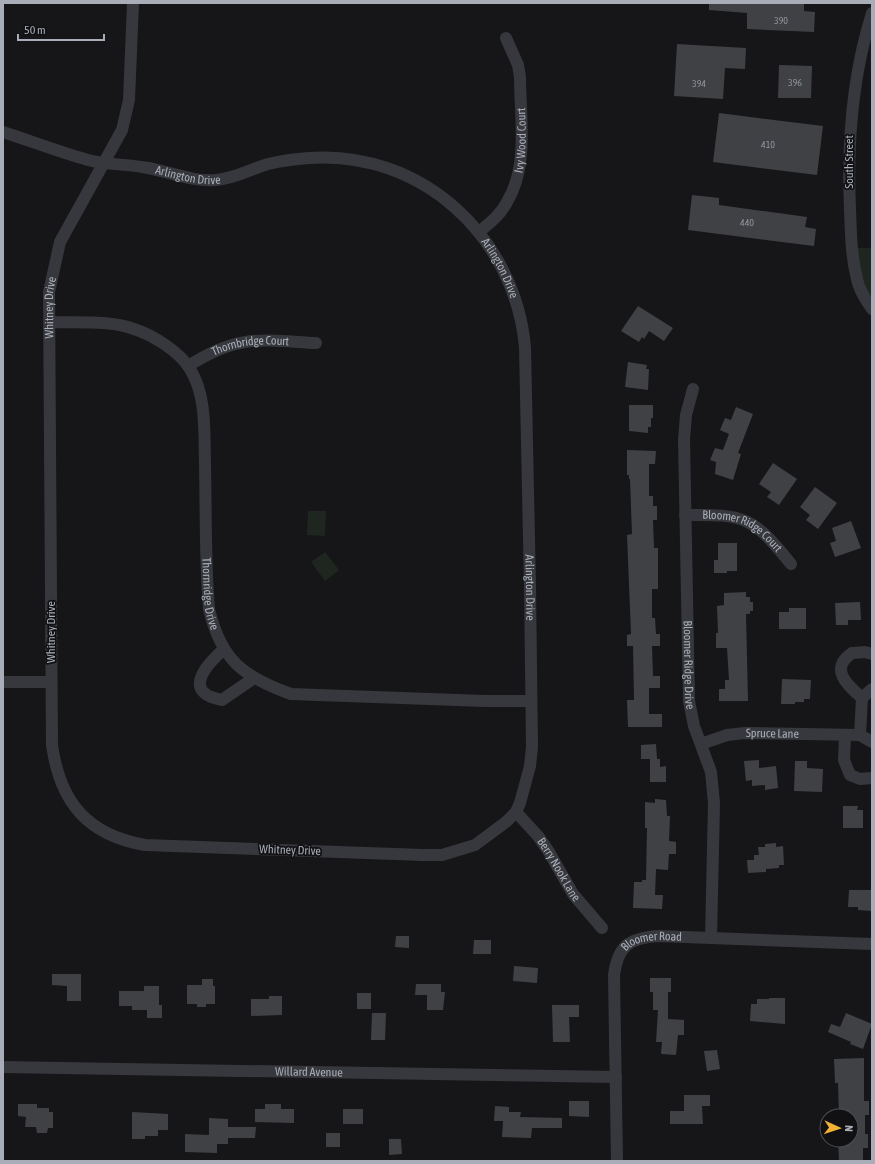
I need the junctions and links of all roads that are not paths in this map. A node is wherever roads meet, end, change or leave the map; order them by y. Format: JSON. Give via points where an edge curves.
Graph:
{"nodes":[{"id":1,"x":133,"y":3,"type":"edge"},
{"id":2,"x":872,"y":13,"type":"edge"},
{"id":3,"x":506,"y":38,"type":"dead end"},
{"id":4,"x":3,"y":132,"type":"edge"},
{"id":5,"x":105,"y":162,"type":"junction"},
{"id":6,"x":480,"y":232,"type":"junction"},
{"id":7,"x":872,"y":309,"type":"edge"},
{"id":8,"x":50,"y":322,"type":"junction"},
{"id":9,"x":316,"y":342,"type":"dead end"},
{"id":10,"x":188,"y":366,"type":"junction"},
{"id":11,"x":694,"y":389,"type":"dead end"},
{"id":12,"x":685,"y":515,"type":"junction"},
{"id":13,"x":790,"y":564,"type":"dead end"},
{"id":14,"x":223,"y":650,"type":"junction"},
{"id":15,"x":872,"y":654,"type":"edge"},
{"id":16,"x":254,"y":678,"type":"junction"},
{"id":17,"x":3,"y":682,"type":"edge"},
{"id":18,"x":52,"y":682,"type":"junction"},
{"id":19,"x":872,"y":689,"type":"edge"},
{"id":20,"x":862,"y":698,"type":"junction"},
{"id":21,"x":531,"y":701,"type":"junction"},
{"id":22,"x":845,"y":735,"type":"junction"},
{"id":23,"x":860,"y":735,"type":"junction"},
{"id":24,"x":872,"y":742,"type":"edge"},
{"id":25,"x":701,"y":744,"type":"junction"},
{"id":26,"x":872,"y":778,"type":"edge"},
{"id":27,"x":516,"y":812,"type":"junction"},
{"id":28,"x":602,"y":928,"type":"dead end"},
{"id":29,"x":711,"y":938,"type":"junction"},
{"id":30,"x":872,"y":944,"type":"edge"},
{"id":31,"x":3,"y":1067,"type":"edge"},
{"id":32,"x":616,"y":1077,"type":"junction"},
{"id":33,"x":617,"y":1161,"type":"edge"}],
"edges":[{"from":1,"to":5,"type":"street","name":"Whitney Drive","via":[[129,100],[122,130]]},
{"from":2,"to":7,"type":"street","name":"South Street","via":[[852,101],[849,136],[851,248],[857,280]]},
{"from":3,"to":6,"type":"street","name":"Ivy Wood Court","via":[[518,65],[520,77],[518,177],[507,203]]},
{"from":4,"to":5,"type":"street","name":"Arlington Drive","via":[[88,160]]},
{"from":5,"to":6,"type":"street","name":"Arlington Drive","via":[[198,179],[217,180],[289,160],[356,160],[404,175],[428,188],[458,209]]},
{"from":5,"to":8,"type":"street","name":"Whitney Drive","via":[[60,242],[49,292]]},
{"from":6,"to":21,"type":"street","name":"Arlington Drive","via":[[496,255],[508,280],[523,323]]},
{"from":8,"to":10,"type":"street","name":"Thornridge Drive","via":[[96,323],[135,329],[160,342]]},
{"from":8,"to":18,"type":"street","name":"Whitney Drive"},
{"from":9,"to":10,"type":"street","name":"Thornbridge Court","via":[[262,339],[246,341],[214,351]]},
{"from":10,"to":14,"type":"street","name":"Thornridge Drive","via":[[203,405],[208,609]]},
{"from":11,"to":12,"type":"street","name":"Bloomer Ridge Drive","via":[[686,415],[684,439]]},
{"from":12,"to":13,"type":"street","name":"Bloomer Ridge Court","via":[[722,515],[746,520],[759,527]]},
{"from":12,"to":25,"type":"street","name":"Bloomer Ridge Drive","via":[[689,701]]},
{"from":14,"to":16,"type":"street","name":"Thornridge Drive","via":[[242,670]]},
{"from":14,"to":16,"type":"street","via":[[204,669],[201,687],[205,694],[222,700]]},
{"from":15,"to":20,"type":"street","via":[[852,653],[843,662],[841,669],[845,683]]},
{"from":16,"to":21,"type":"street","name":"Thornridge Drive","via":[[265,685],[291,694],[307,696]]},
{"from":17,"to":18,"type":"street"},
{"from":18,"to":27,"type":"street","name":"Whitney Drive","via":[[52,745],[55,767],[63,788],[87,820],[111,836],[126,842],[145,845],[442,854],[475,845]]},
{"from":19,"to":20,"type":"street"},
{"from":20,"to":23,"type":"street"},
{"from":21,"to":27,"type":"street","name":"Arlington Drive","via":[[530,766],[526,787]]},
{"from":22,"to":23,"type":"street","name":"Spruce Lane"},
{"from":22,"to":25,"type":"street","name":"Spruce Lane","via":[[745,733],[727,735]]},
{"from":22,"to":26,"type":"street","via":[[844,760],[850,775],[860,779]]},
{"from":23,"to":24,"type":"street"},
{"from":25,"to":29,"type":"street","name":"Bloomer Ridge Drive","via":[[711,772],[714,796]]},
{"from":27,"to":28,"type":"street","name":"Berry Nook Lane","via":[[550,852],[573,894]]},
{"from":29,"to":30,"type":"street","name":"Bloomer Road"},
{"from":29,"to":32,"type":"street","name":"Bloomer Road","via":[[639,938],[620,953],[614,975]]},
{"from":31,"to":32,"type":"street","name":"Willard Avenue"},
{"from":32,"to":33,"type":"street","name":"Bloomer Road"}]}
